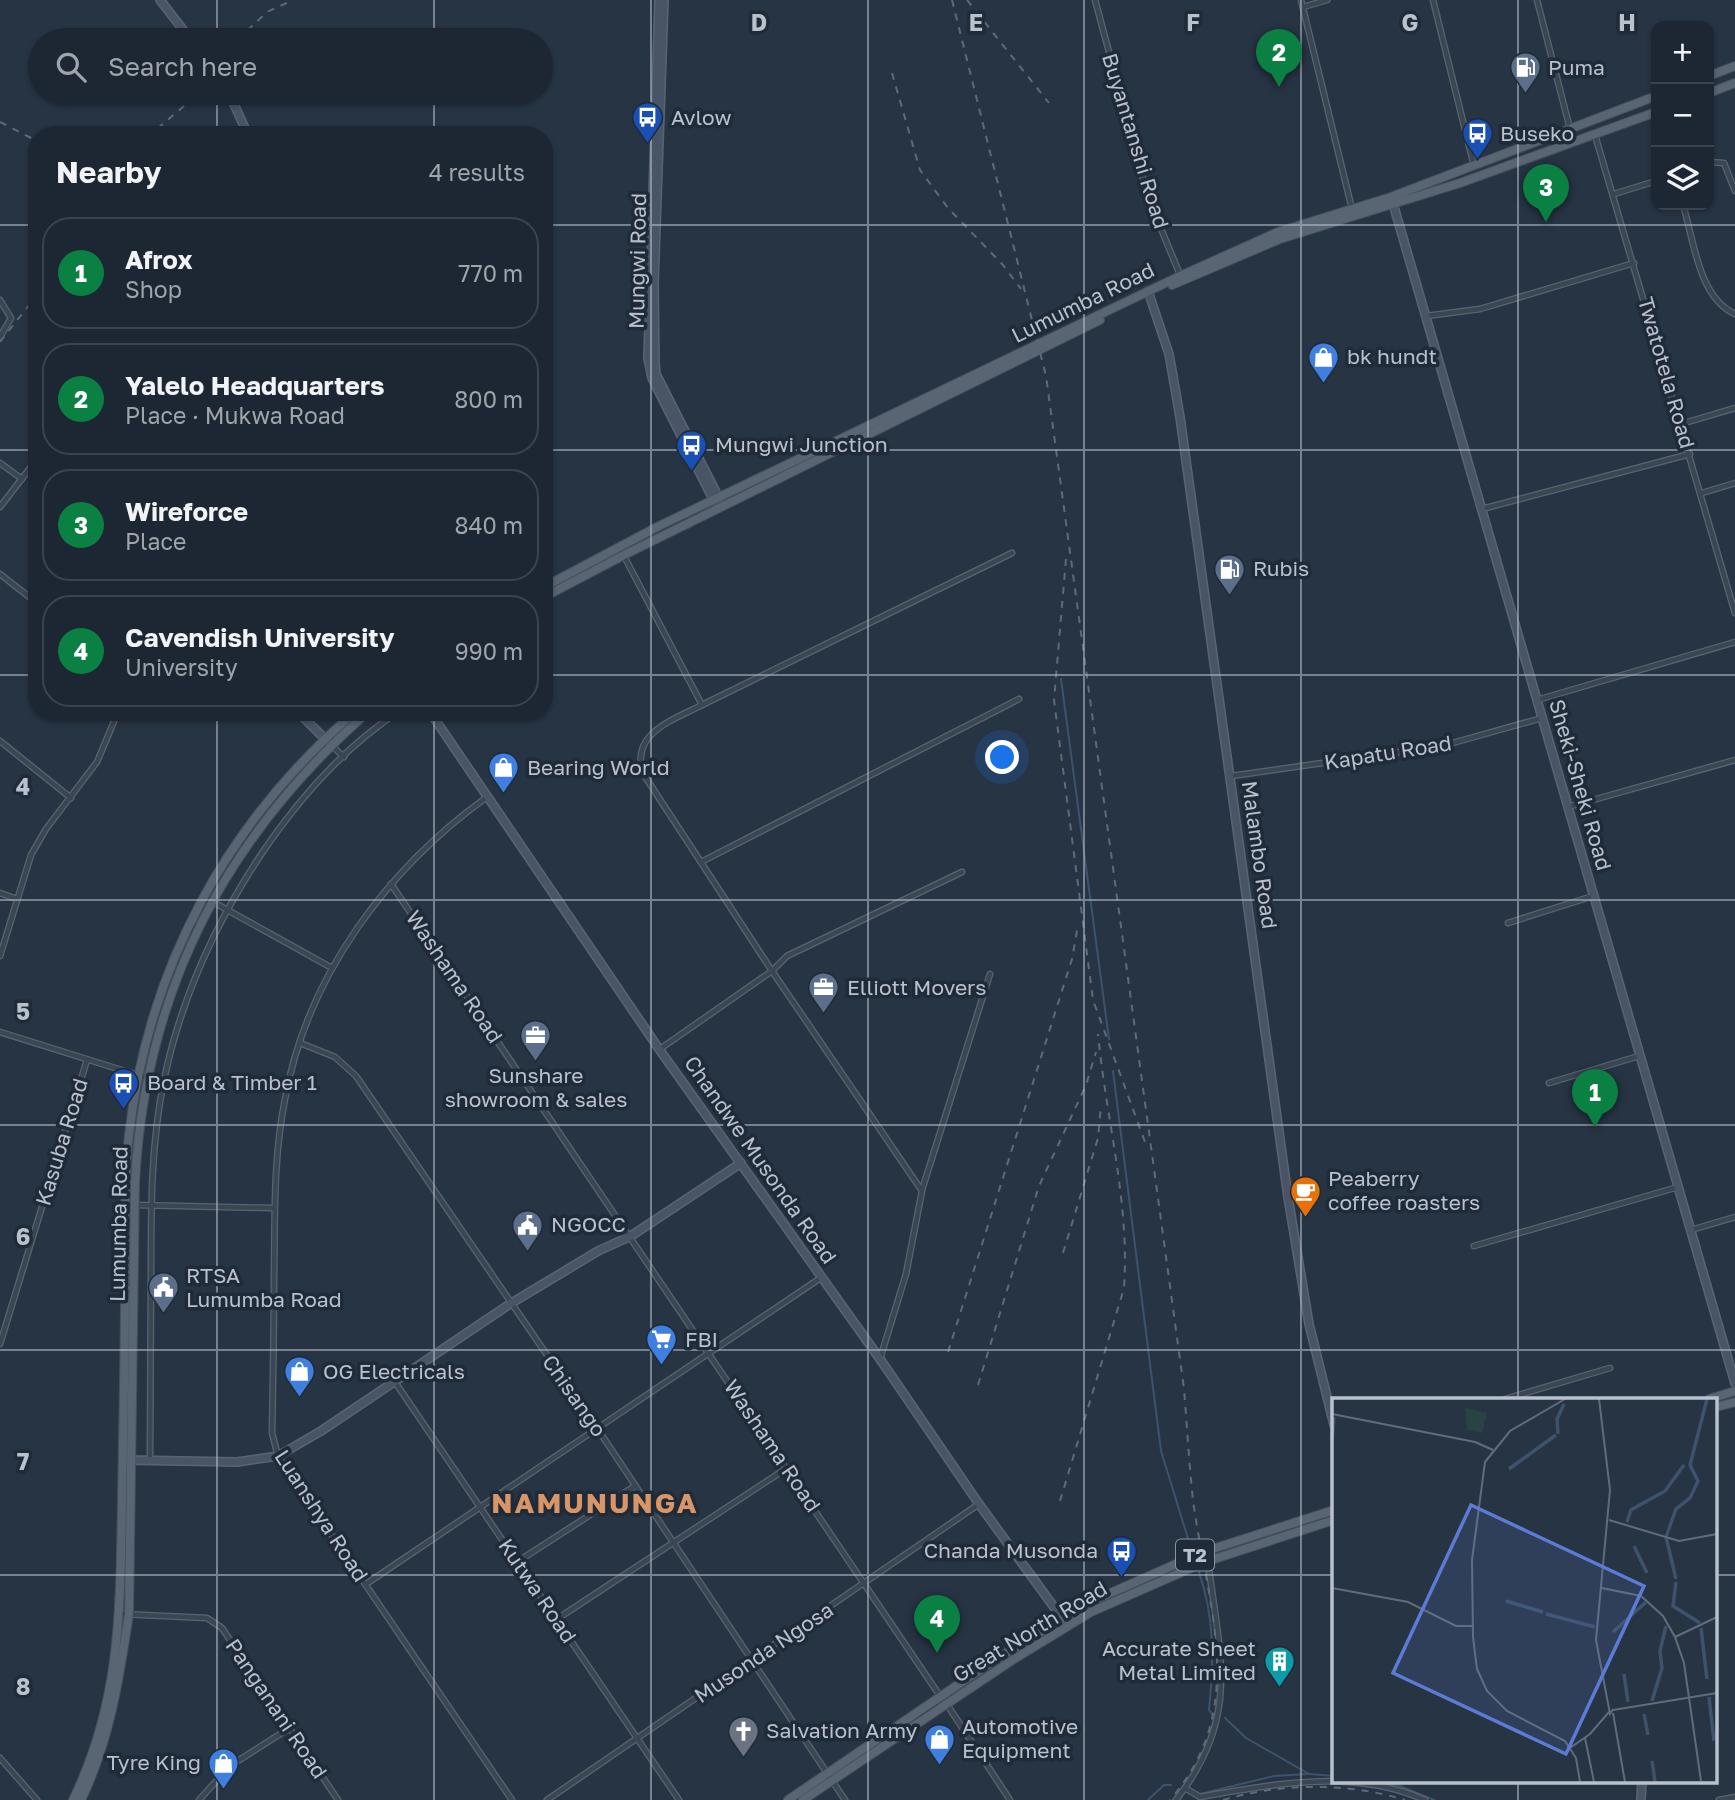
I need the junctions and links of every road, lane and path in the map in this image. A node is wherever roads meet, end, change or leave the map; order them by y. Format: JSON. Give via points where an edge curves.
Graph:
{"nodes":[{"id":1,"x":160,"y":0,"type":"edge"},
{"id":2,"x":661,"y":0,"type":"edge"},
{"id":3,"x":1094,"y":0,"type":"edge"},
{"id":4,"x":1301,"y":0,"type":"edge"},
{"id":5,"x":1327,"y":0,"type":"edge"},
{"id":6,"x":1433,"y":0,"type":"edge"},
{"id":7,"x":1537,"y":0,"type":"edge"},
{"id":8,"x":1303,"y":7,"type":"junction"},
{"id":9,"x":182,"y":28,"type":"edge"},
{"id":10,"x":1735,"y":66,"type":"edge"},
{"id":11,"x":1714,"y":74,"type":"edge"},
{"id":12,"x":1735,"y":83,"type":"edge"},
{"id":13,"x":1714,"y":91,"type":"edge"},
{"id":14,"x":1651,"y":98,"type":"edge"},
{"id":15,"x":234,"y":105,"type":"edge"},
{"id":16,"x":1651,"y":113,"type":"edge"},
{"id":17,"x":244,"y":126,"type":"edge"},
{"id":18,"x":1570,"y":130,"type":"junction"},
{"id":19,"x":1594,"y":134,"type":"junction"},
{"id":20,"x":1714,"y":162,"type":"edge"},
{"id":21,"x":1474,"y":166,"type":"junction"},
{"id":22,"x":1651,"y":183,"type":"edge"},
{"id":23,"x":1735,"y":191,"type":"edge"},
{"id":24,"x":1614,"y":194,"type":"junction"},
{"id":25,"x":1392,"y":201,"type":"junction"},
{"id":26,"x":1684,"y":210,"type":"edge"},
{"id":27,"x":1353,"y":213,"type":"junction"},
{"id":28,"x":1634,"y":263,"type":"junction"},
{"id":29,"x":1181,"y":278,"type":"junction"},
{"id":30,"x":1149,"y":293,"type":"junction"},
{"id":31,"x":0,"y":300,"type":"edge"},
{"id":32,"x":1735,"y":314,"type":"edge"},
{"id":33,"x":1426,"y":316,"type":"junction"},
{"id":34,"x":0,"y":337,"type":"edge"},
{"id":35,"x":1735,"y":408,"type":"edge"},
{"id":36,"x":1681,"y":424,"type":"junction"},
{"id":37,"x":1690,"y":453,"type":"junction"},
{"id":38,"x":0,"y":463,"type":"edge"},
{"id":39,"x":28,"y":471,"type":"edge"},
{"id":40,"x":22,"y":479,"type":"junction"},
{"id":41,"x":1735,"y":483,"type":"edge"},
{"id":42,"x":1702,"y":493,"type":"junction"},
{"id":43,"x":718,"y":503,"type":"junction"},
{"id":44,"x":0,"y":507,"type":"edge"},
{"id":45,"x":1482,"y":509,"type":"junction"},
{"id":46,"x":1012,"y":552,"type":"dead end"},
{"id":47,"x":624,"y":555,"type":"junction"},
{"id":48,"x":0,"y":574,"type":"edge"},
{"id":49,"x":1735,"y":580,"type":"edge"},
{"id":50,"x":553,"y":582,"type":"edge"},
{"id":51,"x":1727,"y":583,"type":"junction"},
{"id":52,"x":553,"y":592,"type":"edge"},
{"id":53,"x":28,"y":596,"type":"edge"},
{"id":54,"x":1735,"y":613,"type":"edge"},
{"id":55,"x":1735,"y":642,"type":"edge"},
{"id":56,"x":1019,"y":699,"type":"dead end"},
{"id":57,"x":1537,"y":700,"type":"junction"},
{"id":58,"x":702,"y":705,"type":"junction"},
{"id":59,"x":1542,"y":718,"type":"junction"},
{"id":60,"x":114,"y":721,"type":"edge"},
{"id":61,"x":307,"y":721,"type":"edge"},
{"id":62,"x":346,"y":721,"type":"edge"},
{"id":63,"x":355,"y":721,"type":"edge"},
{"id":64,"x":385,"y":721,"type":"edge"},
{"id":65,"x":436,"y":721,"type":"edge"},
{"id":66,"x":0,"y":741,"type":"edge"},
{"id":67,"x":327,"y":741,"type":"junction"},
{"id":68,"x":344,"y":757,"type":"junction"},
{"id":69,"x":1735,"y":760,"type":"edge"},
{"id":70,"x":1231,"y":776,"type":"junction"},
{"id":71,"x":487,"y":797,"type":"junction"},
{"id":72,"x":71,"y":798,"type":"junction"},
{"id":73,"x":1568,"y":807,"type":"junction"},
{"id":74,"x":701,"y":862,"type":"junction"},
{"id":75,"x":962,"y":872,"type":"dead end"},
{"id":76,"x":391,"y":884,"type":"junction"},
{"id":77,"x":0,"y":893,"type":"edge"},
{"id":78,"x":1594,"y":896,"type":"junction"},
{"id":79,"x":17,"y":899,"type":"junction"},
{"id":80,"x":211,"y":901,"type":"junction"},
{"id":81,"x":227,"y":909,"type":"junction"},
{"id":82,"x":1508,"y":923,"type":"dead end"},
{"id":83,"x":0,"y":956,"type":"edge"},
{"id":84,"x":331,"y":968,"type":"junction"},
{"id":85,"x":772,"y":971,"type":"junction"},
{"id":86,"x":990,"y":974,"type":"dead end"},
{"id":87,"x":0,"y":1032,"type":"edge"},
{"id":88,"x":300,"y":1043,"type":"junction"},
{"id":89,"x":659,"y":1049,"type":"junction"},
{"id":90,"x":1640,"y":1056,"type":"junction"},
{"id":91,"x":87,"y":1060,"type":"junction"},
{"id":92,"x":143,"y":1076,"type":"junction"},
{"id":93,"x":1549,"y":1083,"type":"dead end"},
{"id":94,"x":741,"y":1163,"type":"junction"},
{"id":95,"x":1678,"y":1187,"type":"junction"},
{"id":96,"x":922,"y":1191,"type":"junction"},
{"id":97,"x":135,"y":1205,"type":"junction"},
{"id":98,"x":151,"y":1206,"type":"junction"},
{"id":99,"x":272,"y":1208,"type":"junction"},
{"id":100,"x":1735,"y":1217,"type":"edge"},
{"id":101,"x":1691,"y":1230,"type":"junction"},
{"id":102,"x":631,"y":1236,"type":"junction"},
{"id":103,"x":1474,"y":1246,"type":"dead end"},
{"id":104,"x":822,"y":1277,"type":"junction"},
{"id":105,"x":510,"y":1304,"type":"junction"},
{"id":106,"x":0,"y":1344,"type":"edge"},
{"id":107,"x":709,"y":1352,"type":"junction"},
{"id":108,"x":880,"y":1359,"type":"junction"},
{"id":109,"x":1610,"y":1368,"type":"dead end"},
{"id":110,"x":396,"y":1382,"type":"junction"},
{"id":111,"x":1735,"y":1383,"type":"edge"},
{"id":112,"x":1735,"y":1391,"type":"edge"},
{"id":113,"x":1508,"y":1398,"type":"edge"},
{"id":114,"x":1712,"y":1398,"type":"edge"},
{"id":115,"x":1735,"y":1402,"type":"edge"},
{"id":116,"x":1718,"y":1406,"type":"edge"},
{"id":117,"x":1332,"y":1416,"type":"edge"},
{"id":118,"x":597,"y":1428,"type":"junction"},
{"id":119,"x":278,"y":1456,"type":"junction"},
{"id":120,"x":127,"y":1460,"type":"junction"},
{"id":121,"x":150,"y":1461,"type":"junction"},
{"id":122,"x":787,"y":1468,"type":"junction"},
{"id":123,"x":635,"y":1486,"type":"junction"},
{"id":124,"x":979,"y":1504,"type":"junction"},
{"id":125,"x":480,"y":1507,"type":"junction"},
{"id":126,"x":1332,"y":1511,"type":"edge"},
{"id":127,"x":1332,"y":1521,"type":"edge"},
{"id":128,"x":674,"y":1544,"type":"junction"},
{"id":129,"x":1208,"y":1561,"type":"junction"},
{"id":130,"x":517,"y":1562,"type":"junction"},
{"id":131,"x":366,"y":1584,"type":"junction"},
{"id":132,"x":865,"y":1585,"type":"junction"},
{"id":133,"x":125,"y":1614,"type":"junction"},
{"id":134,"x":556,"y":1619,"type":"junction"},
{"id":135,"x":1065,"y":1620,"type":"junction"},
{"id":136,"x":751,"y":1661,"type":"junction"},
{"id":137,"x":944,"y":1700,"type":"junction"},
{"id":138,"x":288,"y":1729,"type":"junction"},
{"id":139,"x":638,"y":1740,"type":"junction"},
{"id":140,"x":0,"y":1758,"type":"edge"},
{"id":141,"x":830,"y":1777,"type":"junction"},
{"id":142,"x":1332,"y":1781,"type":"edge"},
{"id":143,"x":1356,"y":1783,"type":"edge"},
{"id":144,"x":1185,"y":1788,"type":"junction"},
{"id":145,"x":1735,"y":1797,"type":"edge"},
{"id":146,"x":37,"y":1800,"type":"edge"},
{"id":147,"x":73,"y":1800,"type":"edge"},
{"id":148,"x":81,"y":1800,"type":"edge"},
{"id":149,"x":199,"y":1800,"type":"edge"},
{"id":150,"x":338,"y":1800,"type":"edge"},
{"id":151,"x":512,"y":1800,"type":"edge"},
{"id":152,"x":547,"y":1800,"type":"edge"},
{"id":153,"x":679,"y":1800,"type":"edge"},
{"id":154,"x":788,"y":1800,"type":"edge"},
{"id":155,"x":803,"y":1800,"type":"edge"},
{"id":156,"x":845,"y":1800,"type":"edge"},
{"id":157,"x":1010,"y":1800,"type":"edge"},
{"id":158,"x":1176,"y":1800,"type":"edge"},
{"id":159,"x":1425,"y":1800,"type":"edge"},
{"id":160,"x":1719,"y":1800,"type":"edge"}],
"edges":[{"from":1,"to":9,"type":"street"},
{"from":2,"to":43,"type":"street","name":"Mungwi Road","via":[[654,364]]},
{"from":3,"to":29,"type":"street","name":"Buyantanshi Road","via":[[1149,200]]},
{"from":4,"to":8,"type":"street"},
{"from":5,"to":8,"type":"street"},
{"from":6,"to":21,"type":"street"},
{"from":7,"to":18,"type":"street"},
{"from":8,"to":27,"type":"street"},
{"from":10,"to":11,"type":"main road"},
{"from":12,"to":13,"type":"main road"},
{"from":14,"to":18,"type":"main road","name":"Lumumba Road"},
{"from":15,"to":17,"type":"street"},
{"from":16,"to":19,"type":"main road","name":"Lumumba Road"},
{"from":18,"to":21,"type":"main road","name":"Lumumba Road"},
{"from":19,"to":24,"type":"street","name":"Twatotela Road"},
{"from":19,"to":25,"type":"main road","name":"Lumumba Road"},
{"from":20,"to":23,"type":"street","via":[[1724,163]]},
{"from":21,"to":25,"type":"main road","name":"Lumumba Road"},
{"from":22,"to":24,"type":"street"},
{"from":24,"to":28,"type":"street","name":"Twatotela Road"},
{"from":25,"to":27,"type":"main road","name":"Lumumba Road"},
{"from":25,"to":33,"type":"street","name":"Sheki-Sheki Road"},
{"from":26,"to":32,"type":"street","via":[[1707,285],[1719,304]]},
{"from":27,"to":29,"type":"main road","name":"Lumumba Road"},
{"from":28,"to":33,"type":"street","via":[[1480,309]]},
{"from":28,"to":36,"type":"street","name":"Twatotela Road"},
{"from":29,"to":30,"type":"main road","name":"Lumumba Road"},
{"from":30,"to":43,"type":"main road","name":"Lumumba Road"},
{"from":30,"to":70,"type":"street","name":"Malambo Road","via":[[1176,392]]},
{"from":31,"to":34,"type":"street","via":[[12,318]]},
{"from":33,"to":45,"type":"street","name":"Sheki-Sheki Road"},
{"from":35,"to":36,"type":"street"},
{"from":36,"to":37,"type":"street","name":"Twatotela Road"},
{"from":37,"to":42,"type":"street","name":"Twatotela Road"},
{"from":37,"to":45,"type":"street"},
{"from":38,"to":40,"type":"street"},
{"from":39,"to":40,"type":"street"},
{"from":40,"to":44,"type":"street"},
{"from":41,"to":42,"type":"street"},
{"from":42,"to":51,"type":"street","name":"Twatotela Road"},
{"from":43,"to":47,"type":"main road","name":"Lumumba Road"},
{"from":43,"to":50,"type":"main road","name":"Lumumba Road","via":[[623,544]]},
{"from":45,"to":57,"type":"street","name":"Sheki-Sheki Road"},
{"from":46,"to":58,"type":"street"},
{"from":47,"to":52,"type":"main road","name":"Lumumba Road"},
{"from":47,"to":58,"type":"street"},
{"from":48,"to":53,"type":"street"},
{"from":49,"to":51,"type":"street"},
{"from":51,"to":54,"type":"street","name":"Twatotela Road"},
{"from":55,"to":57,"type":"street"},
{"from":56,"to":74,"type":"street"},
{"from":57,"to":59,"type":"street","name":"Sheki-Sheki Road"},
{"from":58,"to":74,"type":"street","via":[[655,730],[639,755],[644,775]]},
{"from":59,"to":70,"type":"street","name":"Kapatu Road","via":[[1442,746]]},
{"from":59,"to":73,"type":"street","name":"Sheki-Sheki Road"},
{"from":60,"to":72,"type":"street","via":[[97,762]]},
{"from":61,"to":67,"type":"street"},
{"from":62,"to":67,"type":"main road","name":"Lumumba Road"},
{"from":63,"to":67,"type":"main road","name":"Lumumba Road"},
{"from":64,"to":68,"type":"street"},
{"from":65,"to":71,"type":"street","name":"Chandwe Musonda Road"},
{"from":66,"to":72,"type":"street"},
{"from":67,"to":68,"type":"street"},
{"from":67,"to":80,"type":"main road","name":"Lumumba Road","via":[[240,852]]},
{"from":67,"to":92,"type":"main road","name":"Lumumba Road","via":[[275,791],[215,875],[176,953],[155,1009]]},
{"from":68,"to":81,"type":"street","via":[[272,839]]},
{"from":69,"to":73,"type":"street"},
{"from":70,"to":117,"type":"street","name":"Malambo Road","via":[[1288,1197],[1309,1324]]},
{"from":71,"to":76,"type":"street","name":"Luanshya Road","via":[[433,841]]},
{"from":71,"to":89,"type":"street","name":"Chandwe Musonda Road"},
{"from":72,"to":79,"type":"street","via":[[38,840]]},
{"from":73,"to":78,"type":"street","name":"Sheki-Sheki Road"},
{"from":74,"to":85,"type":"street"},
{"from":75,"to":85,"type":"street","via":[[834,931],[779,961]]},
{"from":76,"to":84,"type":"street","name":"Luanshya Road"},
{"from":76,"to":102,"type":"street","name":"Washama Road"},
{"from":77,"to":79,"type":"street"},
{"from":78,"to":82,"type":"street"},
{"from":78,"to":90,"type":"street","name":"Sheki-Sheki Road"},
{"from":79,"to":83,"type":"street"},
{"from":80,"to":81,"type":"street"},
{"from":80,"to":92,"type":"main road","name":"Lumumba Road","via":[[171,990]]},
{"from":81,"to":84,"type":"street"},
{"from":81,"to":98,"type":"street","via":[[188,996],[170,1056],[155,1138]]},
{"from":84,"to":88,"type":"street","name":"Luanshya Road"},
{"from":85,"to":89,"type":"street"},
{"from":85,"to":96,"type":"street"},
{"from":86,"to":96,"type":"street"},
{"from":87,"to":91,"type":"street"},
{"from":88,"to":99,"type":"street","name":"Luanshya Road","via":[[283,1106]]},
{"from":88,"to":105,"type":"street","name":"Chisango","via":[[335,1057],[356,1076]]},
{"from":89,"to":94,"type":"street","name":"Chandwe Musonda Road"},
{"from":90,"to":93,"type":"street"},
{"from":90,"to":95,"type":"street","name":"Sheki-Sheki Road"},
{"from":91,"to":92,"type":"street"},
{"from":91,"to":106,"type":"street","name":"Kasuba Road"},
{"from":92,"to":97,"type":"main road","name":"Lumumba Road"},
{"from":92,"to":120,"type":"main road","name":"Lumumba Road","via":[[127,1155]]},
{"from":94,"to":102,"type":"street"},
{"from":94,"to":104,"type":"street","name":"Chandwe Musonda Road"},
{"from":95,"to":101,"type":"street","name":"Sheki-Sheki Road"},
{"from":95,"to":103,"type":"street"},
{"from":96,"to":108,"type":"street","via":[[906,1274]]},
{"from":97,"to":98,"type":"street"},
{"from":97,"to":120,"type":"main road","name":"Lumumba Road"},
{"from":98,"to":99,"type":"street"},
{"from":98,"to":121,"type":"street"},
{"from":99,"to":119,"type":"street","name":"Luanshya Road","via":[[272,1433]]},
{"from":100,"to":101,"type":"street"},
{"from":101,"to":111,"type":"street","name":"Sheki-Sheki Road"},
{"from":102,"to":105,"type":"street"},
{"from":102,"to":107,"type":"street","name":"Washama Road"},
{"from":104,"to":107,"type":"street"},
{"from":104,"to":108,"type":"street","name":"Chandwe Musonda Road"},
{"from":105,"to":110,"type":"street"},
{"from":105,"to":118,"type":"street","name":"Chisango"},
{"from":107,"to":118,"type":"street"},
{"from":107,"to":122,"type":"street","name":"Washama Road"},
{"from":108,"to":124,"type":"street","name":"Chandwe Musonda Road"},
{"from":109,"to":113,"type":"street"},
{"from":110,"to":119,"type":"street"},
{"from":110,"to":125,"type":"street","name":"Kutwa Road"},
{"from":112,"to":114,"type":"main road"},
{"from":115,"to":116,"type":"main road"},
{"from":118,"to":123,"type":"street","name":"Chisango"},
{"from":118,"to":125,"type":"street"},
{"from":119,"to":121,"type":"street","via":[[237,1462]]},
{"from":119,"to":131,"type":"street","name":"Luanshya Road"},
{"from":120,"to":121,"type":"street"},
{"from":120,"to":133,"type":"main road","name":"Lumumba Road"},
{"from":122,"to":128,"type":"street"},
{"from":122,"to":132,"type":"street","name":"Washama Road"},
{"from":123,"to":128,"type":"street","name":"Chisango"},
{"from":123,"to":130,"type":"street"},
{"from":124,"to":132,"type":"street","name":"Musonda Ngosa"},
{"from":124,"to":135,"type":"street","name":"Chandwe Musonda Road"},
{"from":125,"to":130,"type":"street","name":"Kutwa Road"},
{"from":125,"to":131,"type":"street"},
{"from":126,"to":135,"type":"main road","name":"Great North Road","number":"T2","via":[[1190,1557],[1127,1584]]},
{"from":127,"to":129,"type":"main road","name":"Great North Road","number":"T2"},
{"from":128,"to":134,"type":"street"},
{"from":128,"to":136,"type":"street","name":"Chisango"},
{"from":129,"to":135,"type":"main road","name":"Great North Road","number":"T2"},
{"from":129,"to":144,"type":"street","via":[[1218,1618],[1221,1702],[1216,1728]]},
{"from":130,"to":134,"type":"street","name":"Kutwa Road"},
{"from":131,"to":151,"type":"street","name":"Luanshya Road"},
{"from":132,"to":136,"type":"street","name":"Musonda Ngosa"},
{"from":132,"to":137,"type":"street","name":"Washama Road"},
{"from":133,"to":138,"type":"street","name":"Panganani Road","via":[[207,1619],[217,1624]]},
{"from":133,"to":147,"type":"main road","name":"Lumumba Road","via":[[106,1713]]},
{"from":133,"to":148,"type":"main road","name":"Lumumba Road","via":[[119,1682],[105,1743]]},
{"from":134,"to":139,"type":"street","name":"Kutwa Road"},
{"from":135,"to":137,"type":"main road","name":"Great North Road","number":"T2"},
{"from":136,"to":139,"type":"street","name":"Musonda Ngosa"},
{"from":136,"to":141,"type":"street","name":"Chisango"},
{"from":137,"to":141,"type":"main road","name":"Great North Road","number":"T2"},
{"from":137,"to":141,"type":"main road","name":"Great North Road","number":"T2","via":[[910,1717]]},
{"from":137,"to":157,"type":"street","name":"Washama Road"},
{"from":138,"to":149,"type":"street","via":[[230,1766]]},
{"from":138,"to":150,"type":"street","name":"Panganani Road"},
{"from":139,"to":152,"type":"street","name":"Musonda Ngosa"},
{"from":139,"to":153,"type":"street","name":"Kutwa Road"},
{"from":140,"to":146,"type":"street"},
{"from":141,"to":154,"type":"main road","name":"Great North Road","number":"T2"},
{"from":141,"to":155,"type":"main road","name":"Great North Road","number":"T2"},
{"from":141,"to":156,"type":"street","name":"Chisango"},
{"from":142,"to":144,"type":"street","via":[[1278,1783],[1200,1797]]},
{"from":143,"to":159,"type":"street","via":[[1392,1787]]},
{"from":144,"to":158,"type":"street"},
{"from":145,"to":160,"type":"street"}]}
